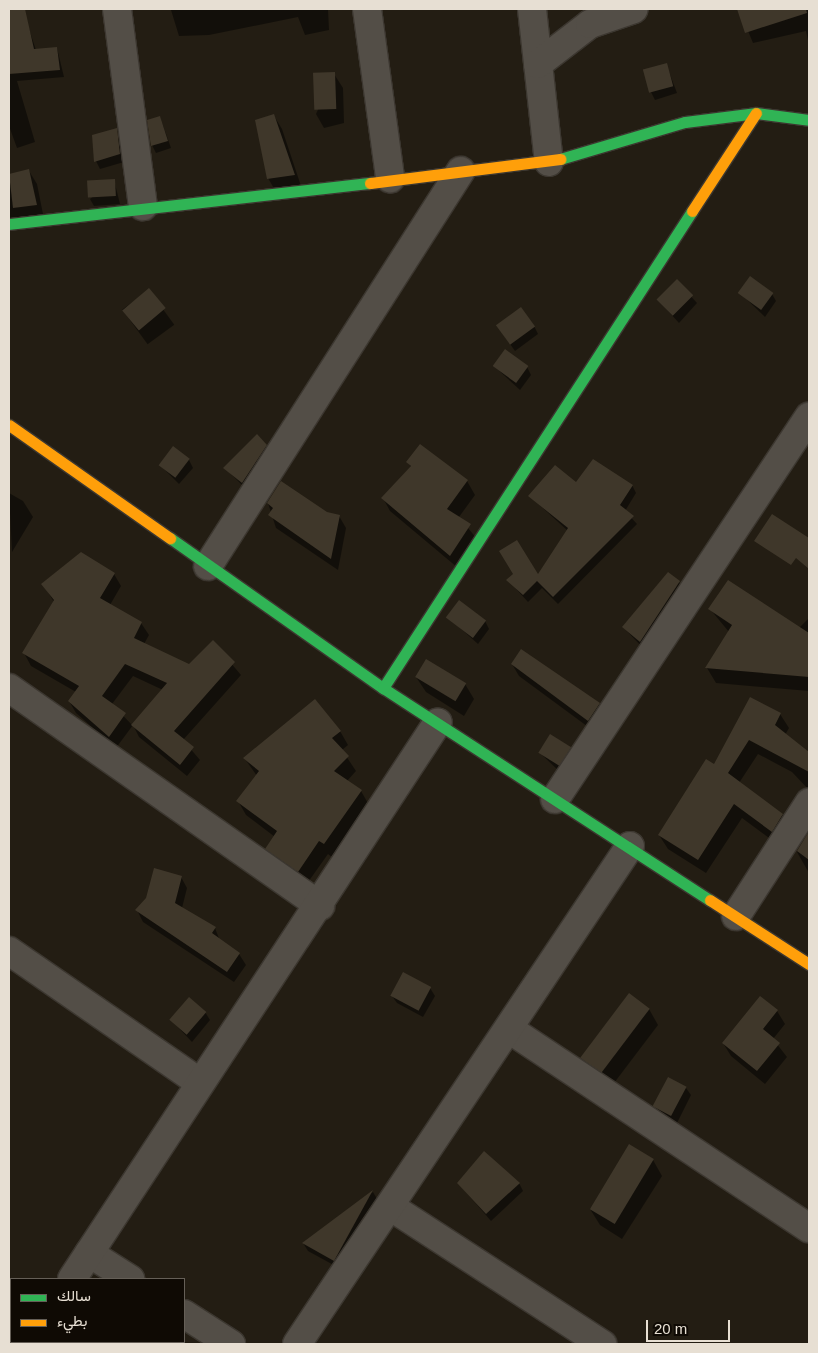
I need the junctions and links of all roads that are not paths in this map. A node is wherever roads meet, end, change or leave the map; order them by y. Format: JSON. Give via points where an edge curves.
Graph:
{"nodes":[{"id":1,"x":117,"y":9,"type":"edge"},
{"id":2,"x":367,"y":9,"type":"edge"},
{"id":3,"x":532,"y":9,"type":"edge"},
{"id":4,"x":634,"y":9,"type":"edge"},
{"id":5,"x":538,"y":64,"type":"junction"},
{"id":6,"x":756,"y":113,"type":"junction"},
{"id":7,"x":809,"y":120,"type":"edge"},
{"id":8,"x":549,"y":162,"type":"junction"},
{"id":9,"x":461,"y":171,"type":"junction"},
{"id":10,"x":390,"y":178,"type":"junction"},
{"id":11,"x":143,"y":206,"type":"junction"},
{"id":12,"x":9,"y":224,"type":"edge"},
{"id":13,"x":809,"y":417,"type":"edge"},
{"id":14,"x":9,"y":425,"type":"edge"},
{"id":15,"x":208,"y":566,"type":"junction"},
{"id":16,"x":9,"y":688,"type":"edge"},
{"id":17,"x":383,"y":688,"type":"junction"},
{"id":18,"x":438,"y":722,"type":"junction"},
{"id":19,"x":555,"y":798,"type":"junction"},
{"id":20,"x":809,"y":803,"type":"edge"},
{"id":21,"x":630,"y":846,"type":"junction"},
{"id":22,"x":320,"y":906,"type":"junction"},
{"id":23,"x":736,"y":916,"type":"junction"},
{"id":24,"x":9,"y":951,"type":"edge"},
{"id":25,"x":809,"y":964,"type":"edge"},
{"id":26,"x":508,"y":1028,"type":"junction"},
{"id":27,"x":199,"y":1082,"type":"junction"},
{"id":28,"x":391,"y":1207,"type":"junction"},
{"id":29,"x":809,"y":1228,"type":"edge"},
{"id":30,"x":89,"y":1253,"type":"junction"},
{"id":31,"x":73,"y":1278,"type":"edge"},
{"id":32,"x":128,"y":1278,"type":"edge"},
{"id":33,"x":185,"y":1315,"type":"edge"},
{"id":34,"x":231,"y":1344,"type":"edge"},
{"id":35,"x":297,"y":1344,"type":"edge"},
{"id":36,"x":602,"y":1344,"type":"edge"}],
"edges":[{"from":1,"to":11,"type":"street"},
{"from":2,"to":10,"type":"street"},
{"from":3,"to":5,"type":"street"},
{"from":4,"to":5,"type":"street","via":[[590,24]]},
{"from":5,"to":8,"type":"street"},
{"from":6,"to":7,"type":"street"},
{"from":6,"to":8,"type":"street","via":[[685,122]]},
{"from":6,"to":17,"type":"street"},
{"from":8,"to":9,"type":"street"},
{"from":9,"to":10,"type":"street"},
{"from":9,"to":15,"type":"street"},
{"from":10,"to":11,"type":"street"},
{"from":11,"to":12,"type":"street"},
{"from":13,"to":19,"type":"street"},
{"from":14,"to":15,"type":"street"},
{"from":15,"to":17,"type":"street"},
{"from":16,"to":22,"type":"street"},
{"from":17,"to":18,"type":"street"},
{"from":18,"to":19,"type":"street"},
{"from":18,"to":22,"type":"street"},
{"from":19,"to":21,"type":"street"},
{"from":20,"to":23,"type":"street"},
{"from":21,"to":23,"type":"street"},
{"from":21,"to":26,"type":"street"},
{"from":22,"to":27,"type":"street"},
{"from":23,"to":25,"type":"street"},
{"from":24,"to":27,"type":"street"},
{"from":26,"to":28,"type":"street"},
{"from":26,"to":29,"type":"street"},
{"from":27,"to":30,"type":"street"},
{"from":28,"to":35,"type":"street"},
{"from":28,"to":36,"type":"street"},
{"from":30,"to":31,"type":"street"},
{"from":30,"to":32,"type":"street"},
{"from":33,"to":34,"type":"street"}]}
